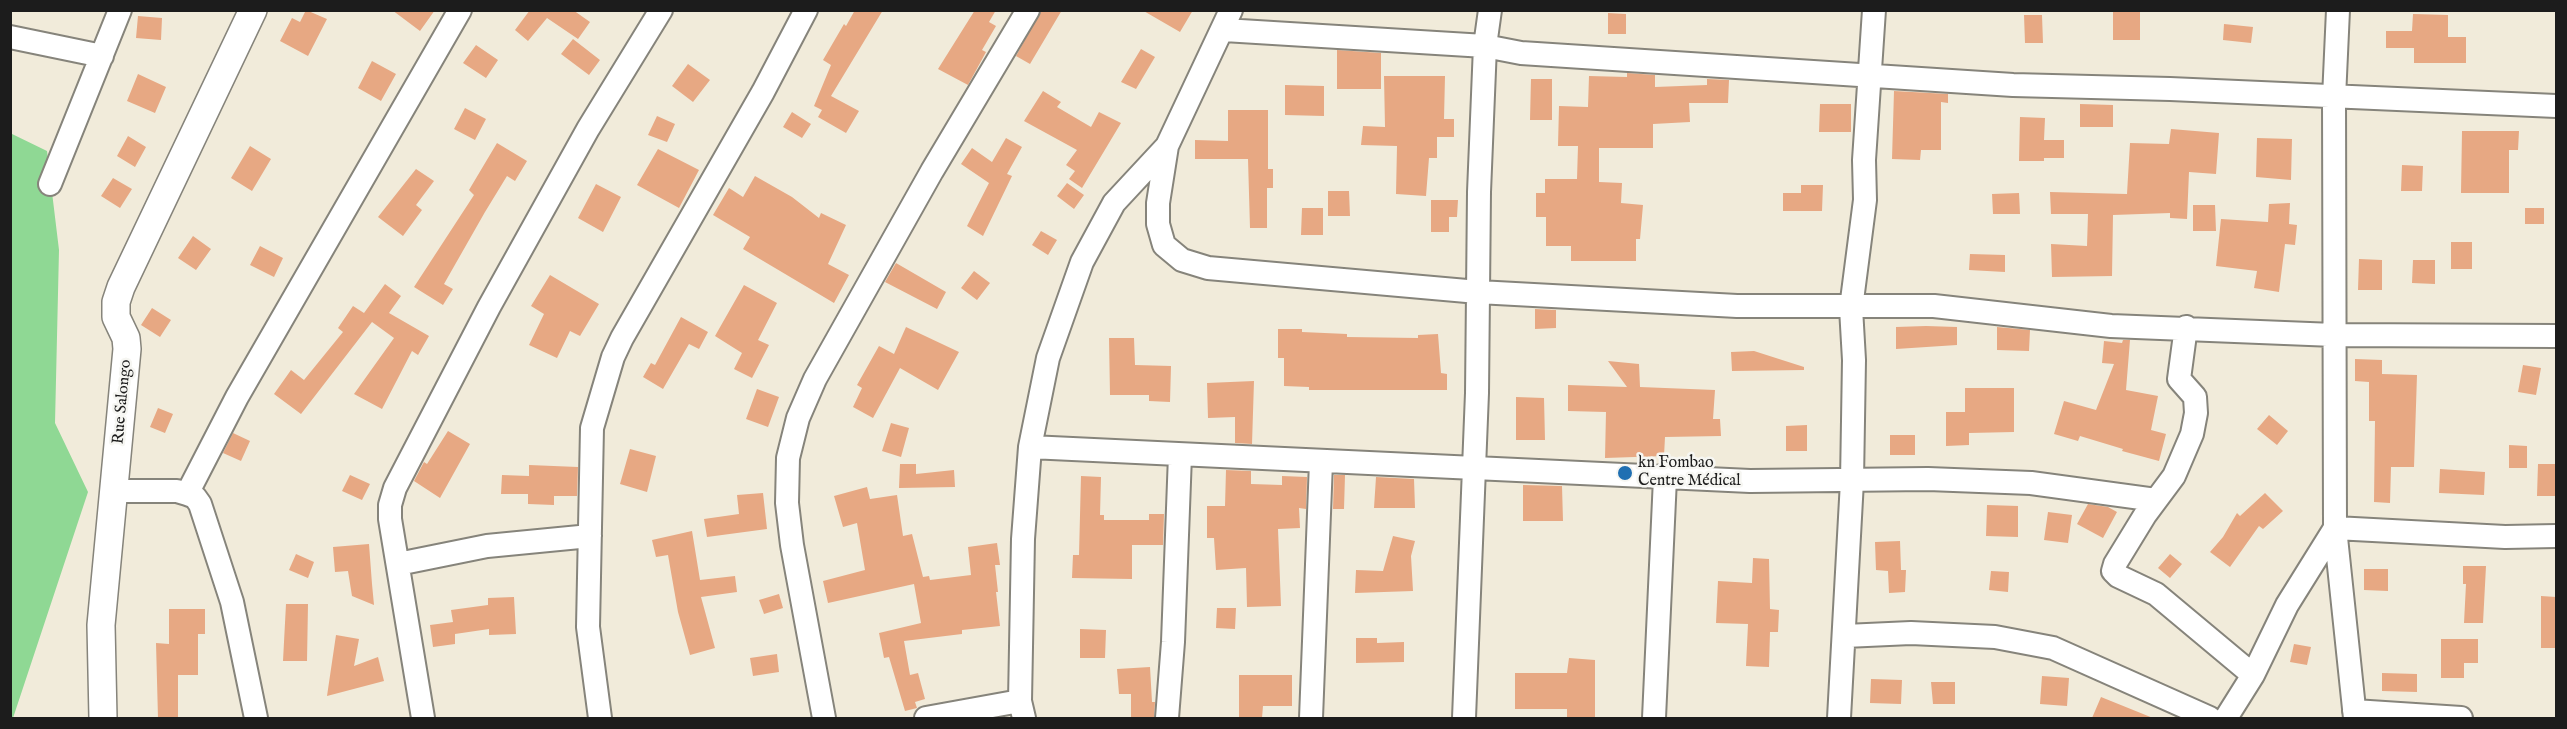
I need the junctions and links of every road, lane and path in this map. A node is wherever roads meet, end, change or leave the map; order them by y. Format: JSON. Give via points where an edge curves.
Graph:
{"nodes":[{"id":1,"x":120,"y":10,"type":"edge"},
{"id":2,"x":253,"y":10,"type":"edge"},
{"id":3,"x":460,"y":10,"type":"edge"},
{"id":4,"x":661,"y":10,"type":"edge"},
{"id":5,"x":806,"y":10,"type":"edge"},
{"id":6,"x":1028,"y":10,"type":"edge"},
{"id":7,"x":1490,"y":10,"type":"edge"},
{"id":8,"x":1874,"y":10,"type":"edge"},
{"id":9,"x":2338,"y":10,"type":"edge"},
{"id":10,"x":1228,"y":20,"type":"edge"},
{"id":11,"x":10,"y":37,"type":"edge"},
{"id":12,"x":1485,"y":46,"type":"junction"},
{"id":13,"x":102,"y":56,"type":"junction"},
{"id":14,"x":1870,"y":77,"type":"junction"},
{"id":15,"x":2334,"y":98,"type":"junction"},
{"id":16,"x":2556,"y":106,"type":"edge"},
{"id":17,"x":1167,"y":146,"type":"junction"},
{"id":18,"x":50,"y":184,"type":"dead end"},
{"id":19,"x":1478,"y":292,"type":"junction"},
{"id":20,"x":1851,"y":308,"type":"junction"},
{"id":21,"x":2186,"y":327,"type":"junction"},
{"id":22,"x":2334,"y":335,"type":"junction"},
{"id":23,"x":2556,"y":336,"type":"edge"},
{"id":24,"x":1030,"y":447,"type":"junction"},
{"id":25,"x":1180,"y":455,"type":"junction"},
{"id":26,"x":1321,"y":462,"type":"junction"},
{"id":27,"x":1474,"y":469,"type":"junction"},
{"id":28,"x":1665,"y":478,"type":"junction"},
{"id":29,"x":1852,"y":481,"type":"junction"},
{"id":30,"x":115,"y":491,"type":"junction"},
{"id":31,"x":187,"y":494,"type":"junction"},
{"id":32,"x":2157,"y":500,"type":"junction"},
{"id":33,"x":2335,"y":528,"type":"junction"},
{"id":34,"x":591,"y":536,"type":"junction"},
{"id":35,"x":2556,"y":536,"type":"edge"},
{"id":36,"x":398,"y":564,"type":"junction"},
{"id":37,"x":1845,"y":636,"type":"junction"},
{"id":38,"x":2253,"y":675,"type":"junction"},
{"id":39,"x":1022,"y":710,"type":"edge"},
{"id":40,"x":2355,"y":715,"type":"edge"},
{"id":41,"x":103,"y":718,"type":"edge"},
{"id":42,"x":256,"y":718,"type":"edge"},
{"id":43,"x":423,"y":718,"type":"edge"},
{"id":44,"x":600,"y":718,"type":"edge"},
{"id":45,"x":824,"y":718,"type":"edge"},
{"id":46,"x":926,"y":718,"type":"edge"},
{"id":47,"x":1167,"y":718,"type":"edge"},
{"id":48,"x":1311,"y":718,"type":"edge"},
{"id":49,"x":1464,"y":718,"type":"edge"},
{"id":50,"x":1654,"y":718,"type":"edge"},
{"id":51,"x":1839,"y":718,"type":"edge"},
{"id":52,"x":2210,"y":718,"type":"edge"},
{"id":53,"x":2226,"y":718,"type":"edge"},
{"id":54,"x":2461,"y":718,"type":"edge"}],
"edges":[{"from":1,"to":13,"type":"street"},
{"from":2,"to":30,"type":"street","name":"Rue Salongo","via":[[116,302],[116,317],[127,349]]},
{"from":3,"to":31,"type":"street","via":[[237,397]]},
{"from":4,"to":36,"type":"street","via":[[588,129],[395,488],[390,519]]},
{"from":5,"to":34,"type":"street","via":[[614,357],[592,428]]},
{"from":6,"to":45,"type":"street","via":[[926,182],[815,379],[798,418],[788,458],[787,503]]},
{"from":7,"to":12,"type":"street"},
{"from":8,"to":14,"type":"street"},
{"from":9,"to":15,"type":"street"},
{"from":10,"to":12,"type":"street"},
{"from":10,"to":17,"type":"street"},
{"from":11,"to":13,"type":"street"},
{"from":12,"to":14,"type":"street","via":[[1521,53]]},
{"from":12,"to":19,"type":"street"},
{"from":13,"to":18,"type":"street"},
{"from":14,"to":15,"type":"street"},
{"from":14,"to":20,"type":"street","via":[[1865,200]]},
{"from":15,"to":16,"type":"street"},
{"from":15,"to":22,"type":"street"},
{"from":17,"to":19,"type":"street","via":[[1158,224],[1164,245],[1182,260],[1208,268]]},
{"from":17,"to":24,"type":"street","via":[[1113,203],[1082,262],[1048,358]]},
{"from":19,"to":20,"type":"street"},
{"from":19,"to":27,"type":"street"},
{"from":20,"to":21,"type":"street","via":[[1934,306],[2111,326]]},
{"from":20,"to":29,"type":"street"},
{"from":21,"to":22,"type":"street"},
{"from":21,"to":32,"type":"street","via":[[2180,379],[2195,397],[2196,413],[2184,455]]},
{"from":22,"to":23,"type":"street"},
{"from":22,"to":33,"type":"street"},
{"from":24,"to":25,"type":"street"},
{"from":24,"to":39,"type":"street","via":[[1023,539]]},
{"from":25,"to":26,"type":"street"},
{"from":25,"to":47,"type":"street"},
{"from":26,"to":27,"type":"street"},
{"from":26,"to":48,"type":"street"},
{"from":27,"to":28,"type":"street"},
{"from":27,"to":49,"type":"street"},
{"from":28,"to":29,"type":"street"},
{"from":28,"to":50,"type":"street"},
{"from":29,"to":32,"type":"street","via":[[2031,483]]},
{"from":29,"to":37,"type":"street"},
{"from":30,"to":31,"type":"street"},
{"from":30,"to":41,"type":"street","name":"Rue Salongo","via":[[101,625]]},
{"from":31,"to":42,"type":"street","via":[[200,504],[232,602]]},
{"from":32,"to":38,"type":"street","via":[[2113,571],[2156,594]]},
{"from":33,"to":35,"type":"street"},
{"from":33,"to":38,"type":"street","via":[[2287,604]]},
{"from":33,"to":40,"type":"street"},
{"from":34,"to":36,"type":"street","via":[[487,546]]},
{"from":34,"to":44,"type":"street","via":[[588,627]]},
{"from":36,"to":43,"type":"street"},
{"from":37,"to":51,"type":"street"},
{"from":37,"to":52,"type":"street","via":[[1911,633],[1995,637],[2053,648]]},
{"from":38,"to":53,"type":"street"},
{"from":39,"to":46,"type":"street"},
{"from":40,"to":54,"type":"street"}]}
